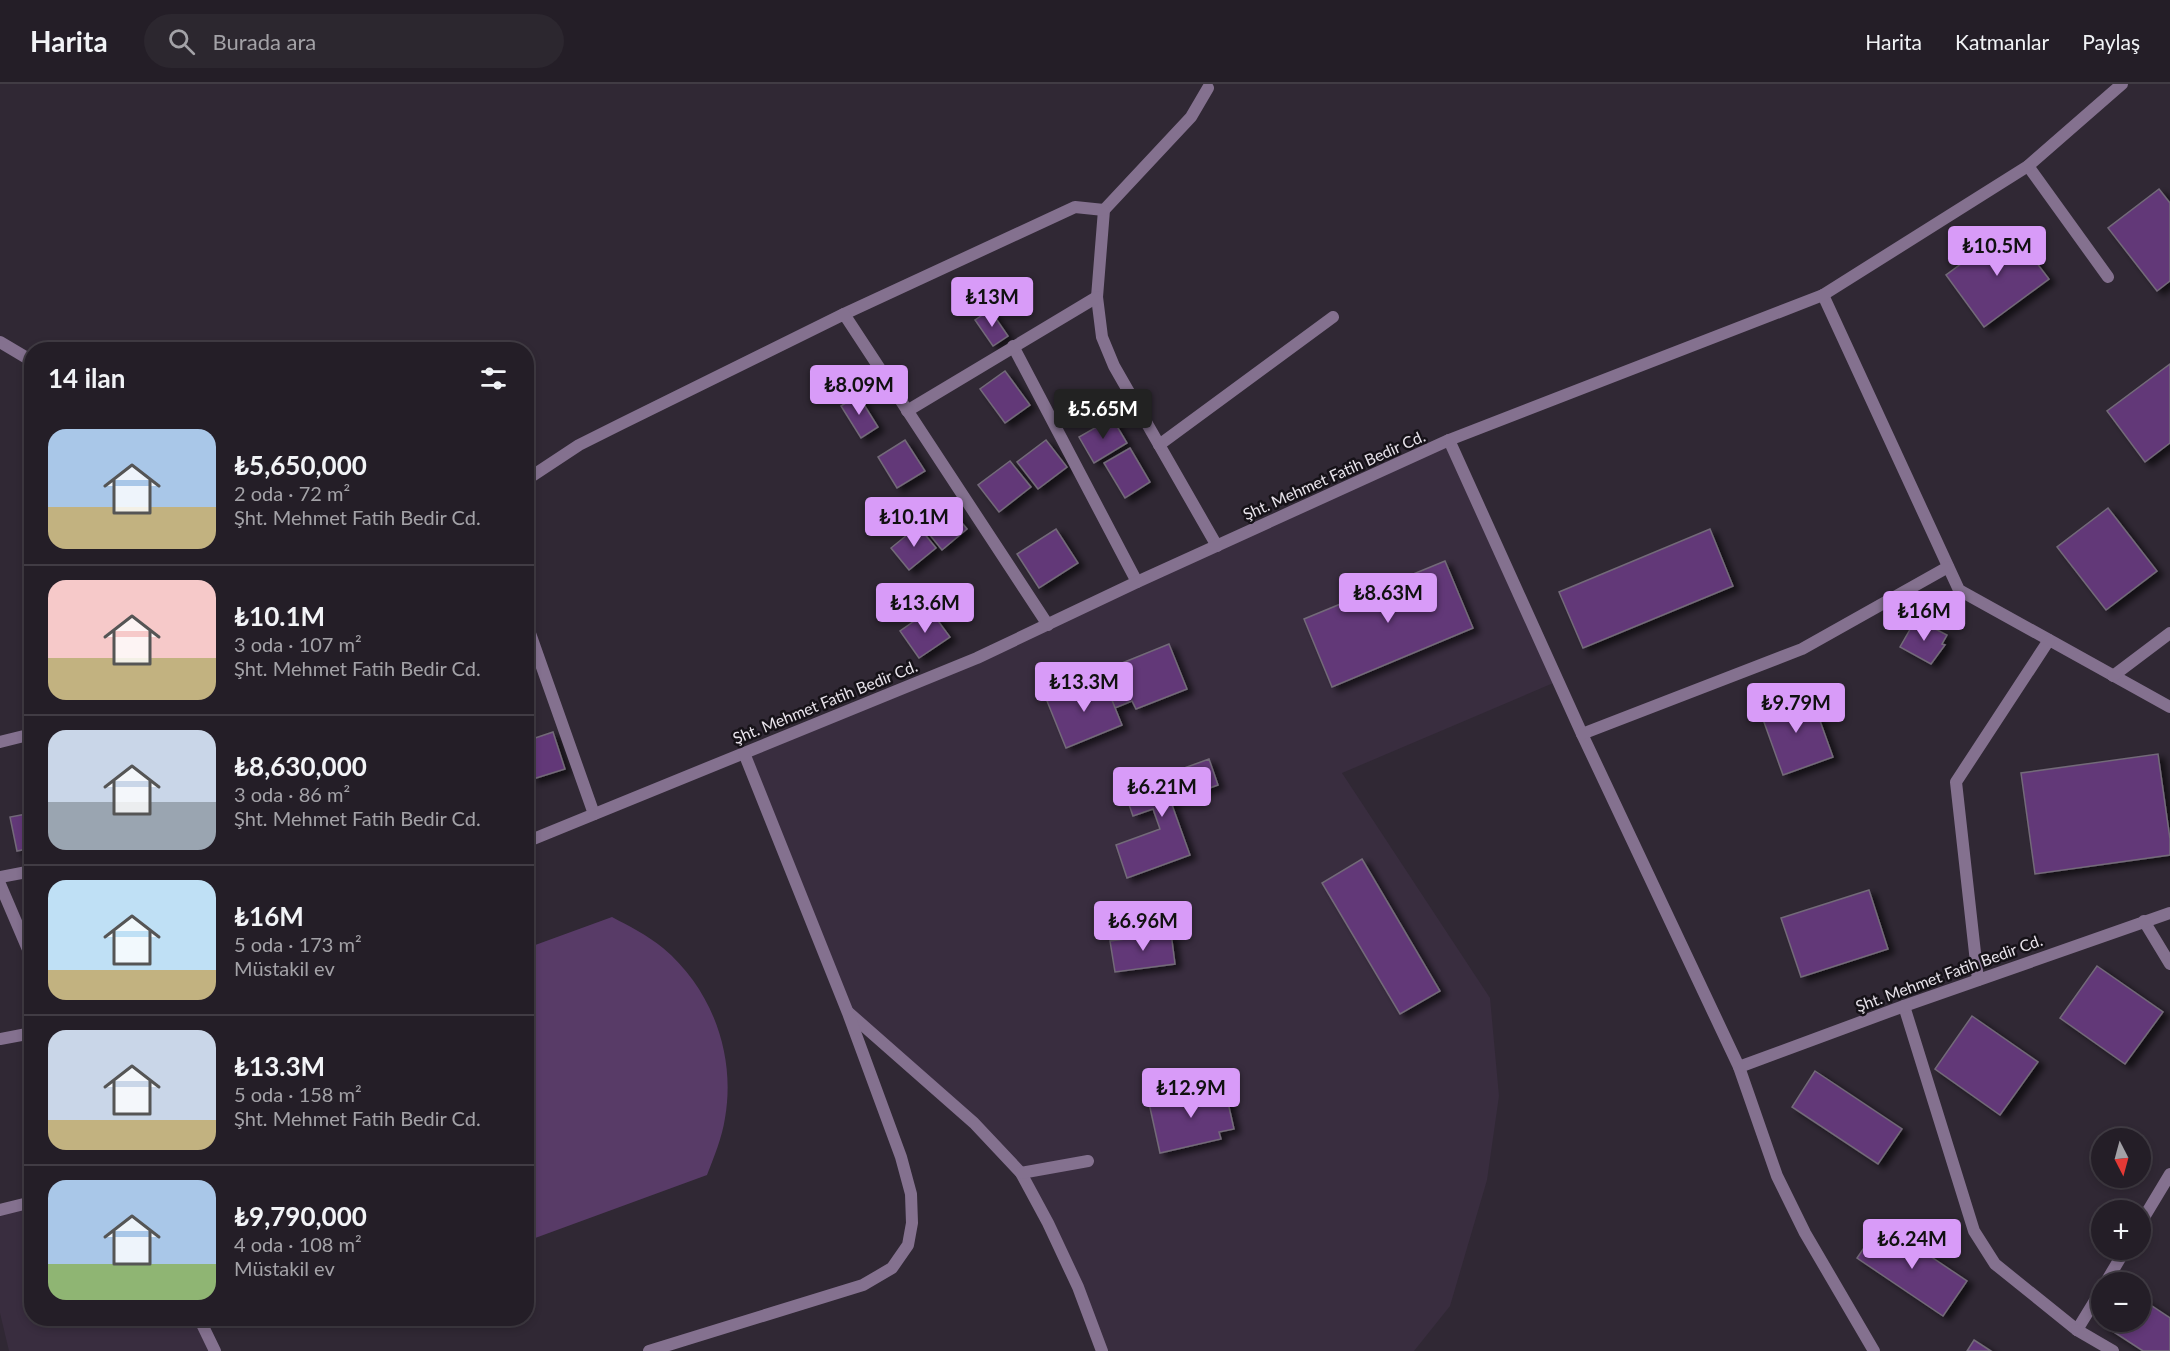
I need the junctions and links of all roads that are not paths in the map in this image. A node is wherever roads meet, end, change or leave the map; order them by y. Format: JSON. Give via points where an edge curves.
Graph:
{"nodes":[{"id":1,"x":2122,"y":84,"type":"edge"},
{"id":2,"x":1208,"y":88,"type":"dead end"},
{"id":3,"x":2028,"y":166,"type":"junction"},
{"id":4,"x":1104,"y":210,"type":"junction"},
{"id":5,"x":2108,"y":277,"type":"dead end"},
{"id":6,"x":1823,"y":295,"type":"junction"},
{"id":7,"x":1097,"y":297,"type":"junction"},
{"id":8,"x":844,"y":314,"type":"junction"},
{"id":9,"x":1334,"y":317,"type":"dead end"},
{"id":10,"x":0,"y":342,"type":"edge"},
{"id":11,"x":1013,"y":346,"type":"junction"},
{"id":12,"x":24,"y":356,"type":"edge"},
{"id":13,"x":908,"y":411,"type":"junction"},
{"id":14,"x":1449,"y":440,"type":"junction"},
{"id":15,"x":1159,"y":444,"type":"junction"},
{"id":16,"x":534,"y":475,"type":"edge"},
{"id":17,"x":1217,"y":546,"type":"junction"},
{"id":18,"x":1948,"y":567,"type":"junction"},
{"id":19,"x":1137,"y":582,"type":"junction"},
{"id":20,"x":1048,"y":626,"type":"junction"},
{"id":21,"x":2170,"y":633,"type":"edge"},
{"id":22,"x":2049,"y":640,"type":"junction"},
{"id":23,"x":534,"y":645,"type":"edge"},
{"id":24,"x":2114,"y":676,"type":"junction"},
{"id":25,"x":2170,"y":707,"type":"edge"},
{"id":26,"x":1582,"y":734,"type":"junction"},
{"id":27,"x":24,"y":736,"type":"edge"},
{"id":28,"x":0,"y":742,"type":"edge"},
{"id":29,"x":744,"y":753,"type":"junction"},
{"id":30,"x":594,"y":814,"type":"junction"},
{"id":31,"x":534,"y":839,"type":"edge"},
{"id":32,"x":24,"y":873,"type":"edge"},
{"id":33,"x":0,"y":878,"type":"edge"},
{"id":34,"x":0,"y":884,"type":"edge"},
{"id":35,"x":2170,"y":913,"type":"edge"},
{"id":36,"x":2144,"y":921,"type":"junction"},
{"id":37,"x":24,"y":940,"type":"edge"},
{"id":38,"x":2170,"y":964,"type":"edge"},
{"id":39,"x":1978,"y":980,"type":"junction"},
{"id":40,"x":1904,"y":1006,"type":"junction"},
{"id":41,"x":848,"y":1012,"type":"junction"},
{"id":42,"x":24,"y":1034,"type":"edge"},
{"id":43,"x":0,"y":1039,"type":"edge"},
{"id":44,"x":1739,"y":1067,"type":"junction"},
{"id":45,"x":1088,"y":1161,"type":"dead end"},
{"id":46,"x":1021,"y":1173,"type":"junction"},
{"id":47,"x":2170,"y":1174,"type":"edge"},
{"id":48,"x":24,"y":1204,"type":"edge"},
{"id":49,"x":2151,"y":1206,"type":"edge"},
{"id":50,"x":0,"y":1210,"type":"edge"},
{"id":51,"x":2091,"y":1307,"type":"edge"},
{"id":52,"x":203,"y":1326,"type":"edge"},
{"id":53,"x":2077,"y":1330,"type":"junction"},
{"id":54,"x":214,"y":1351,"type":"edge"},
{"id":55,"x":649,"y":1351,"type":"edge"},
{"id":56,"x":1102,"y":1351,"type":"edge"},
{"id":57,"x":1874,"y":1351,"type":"edge"},
{"id":58,"x":2114,"y":1351,"type":"edge"}],
"edges":[{"from":1,"to":3,"type":"street","name":"Şht. Mehmet Fatih Bedir Cd."},
{"from":2,"to":4,"type":"street","via":[[1191,117]]},
{"from":3,"to":5,"type":"street"},
{"from":3,"to":6,"type":"street","name":"Şht. Mehmet Fatih Bedir Cd."},
{"from":4,"to":7,"type":"street"},
{"from":4,"to":8,"type":"street","via":[[1075,207]]},
{"from":6,"to":14,"type":"street","name":"Şht. Mehmet Fatih Bedir Cd."},
{"from":6,"to":18,"type":"street"},
{"from":7,"to":11,"type":"street"},
{"from":7,"to":15,"type":"street","via":[[1102,337],[1114,366]]},
{"from":8,"to":13,"type":"street"},
{"from":8,"to":16,"type":"street","via":[[579,445]]},
{"from":9,"to":15,"type":"street"},
{"from":10,"to":12,"type":"street"},
{"from":11,"to":13,"type":"street"},
{"from":11,"to":19,"type":"street"},
{"from":13,"to":20,"type":"street"},
{"from":14,"to":17,"type":"street","name":"Şht. Mehmet Fatih Bedir Cd."},
{"from":14,"to":26,"type":"street"},
{"from":15,"to":17,"type":"street"},
{"from":17,"to":19,"type":"street","name":"Şht. Mehmet Fatih Bedir Cd."},
{"from":18,"to":22,"type":"street","via":[[1959,590]]},
{"from":18,"to":26,"type":"street","via":[[1802,649]]},
{"from":19,"to":20,"type":"street","name":"Şht. Mehmet Fatih Bedir Cd."},
{"from":20,"to":29,"type":"street","name":"Şht. Mehmet Fatih Bedir Cd."},
{"from":21,"to":24,"type":"street"},
{"from":22,"to":24,"type":"street"},
{"from":22,"to":39,"type":"street","via":[[1956,782]]},
{"from":23,"to":30,"type":"street"},
{"from":24,"to":25,"type":"street"},
{"from":26,"to":44,"type":"street"},
{"from":27,"to":28,"type":"street"},
{"from":29,"to":30,"type":"street","name":"Şht. Mehmet Fatih Bedir Cd."},
{"from":29,"to":41,"type":"street"},
{"from":30,"to":31,"type":"street","name":"Şht. Mehmet Fatih Bedir Cd."},
{"from":32,"to":33,"type":"street"},
{"from":34,"to":37,"type":"street"},
{"from":35,"to":36,"type":"street","name":"Şht. Mehmet Fatih Bedir Cd."},
{"from":36,"to":38,"type":"street"},
{"from":36,"to":39,"type":"street","name":"Şht. Mehmet Fatih Bedir Cd."},
{"from":39,"to":40,"type":"street","name":"Şht. Mehmet Fatih Bedir Cd."},
{"from":40,"to":44,"type":"street","name":"Şht. Mehmet Fatih Bedir Cd."},
{"from":40,"to":53,"type":"street","via":[[1974,1232],[1995,1264]]},
{"from":41,"to":46,"type":"street","via":[[974,1123]]},
{"from":41,"to":55,"type":"street","via":[[911,1194],[908,1245],[892,1268],[863,1285]]},
{"from":42,"to":43,"type":"street"},
{"from":44,"to":57,"type":"street","via":[[1777,1176],[1805,1233]]},
{"from":45,"to":46,"type":"street"},
{"from":46,"to":56,"type":"street","via":[[1073,1276]]},
{"from":47,"to":49,"type":"street"},
{"from":48,"to":50,"type":"street"},
{"from":51,"to":53,"type":"street"},
{"from":52,"to":54,"type":"street"},
{"from":53,"to":58,"type":"street"}]}
